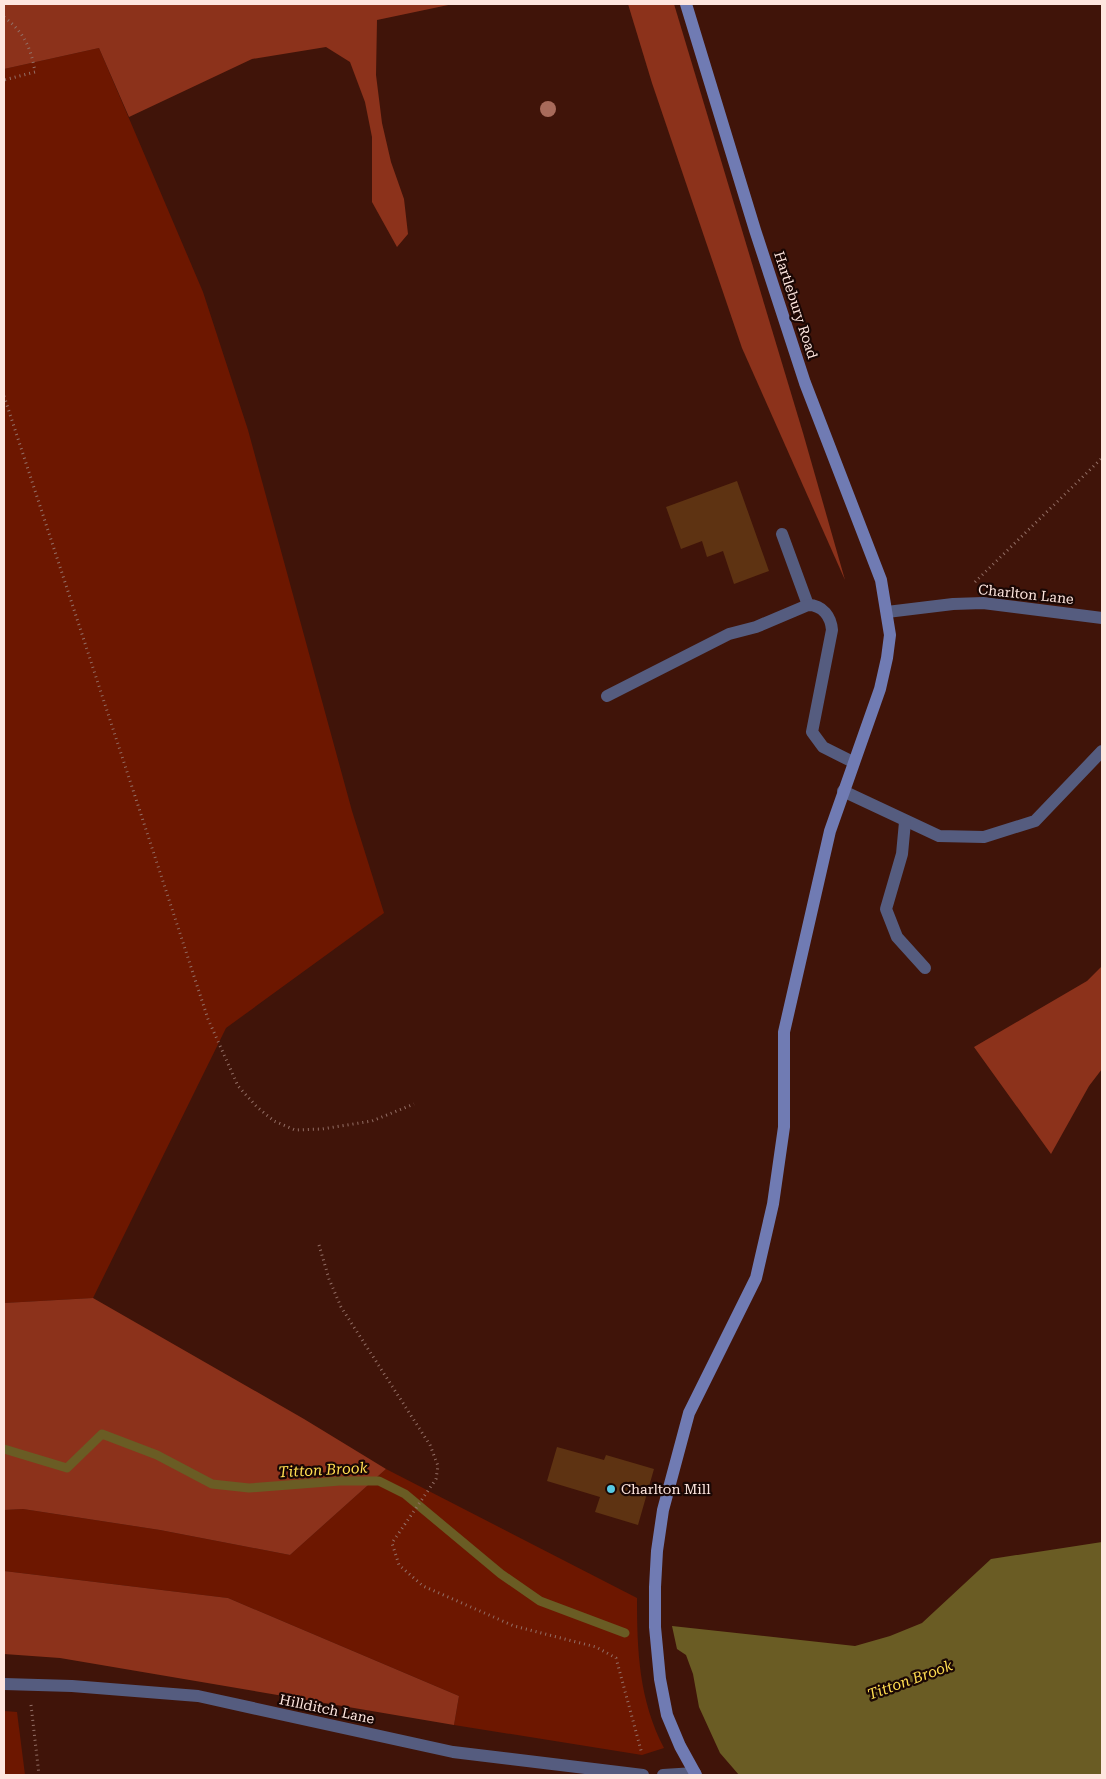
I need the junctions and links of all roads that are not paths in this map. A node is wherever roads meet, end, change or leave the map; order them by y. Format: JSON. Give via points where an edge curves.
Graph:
{"nodes":[{"id":1,"x":686,"y":4,"type":"edge"},
{"id":2,"x":782,"y":534,"type":"dead end"},
{"id":3,"x":808,"y":605,"type":"junction"},
{"id":4,"x":887,"y":612,"type":"junction"},
{"id":5,"x":1102,"y":618,"type":"edge"},
{"id":6,"x":607,"y":696,"type":"dead end"},
{"id":7,"x":1102,"y":752,"type":"edge"},
{"id":8,"x":853,"y":762,"type":"junction"},
{"id":9,"x":843,"y":791,"type":"junction"},
{"id":10,"x":905,"y":822,"type":"junction"},
{"id":11,"x":925,"y":968,"type":"dead end"},
{"id":12,"x":4,"y":1684,"type":"edge"},
{"id":13,"x":696,"y":1774,"type":"edge"},
{"id":14,"x":643,"y":1775,"type":"edge"},
{"id":15,"x":663,"y":1775,"type":"edge"}],
"edges":[{"from":1,"to":4,"type":"main road","name":"Hartlebury Road","via":[[805,383],[881,580]]},
{"from":2,"to":3,"type":"street"},
{"from":3,"to":6,"type":"street","via":[[756,627],[729,634]]},
{"from":3,"to":8,"type":"street","via":[[822,609],[832,623],[812,732],[823,747]]},
{"from":4,"to":5,"type":"street","name":"Charlton Lane","via":[[982,603]]},
{"from":4,"to":8,"type":"main road","name":"Hartlebury Road","via":[[890,635],[880,689]]},
{"from":7,"to":10,"type":"street","via":[[1035,821],[984,837],[939,836]]},
{"from":8,"to":9,"type":"main road","name":"Hartlebury Road"},
{"from":9,"to":10,"type":"street"},
{"from":9,"to":13,"type":"main road","name":"Hartlebury Road","via":[[830,831],[784,1032],[784,1127],[773,1204],[756,1278],[690,1413],[663,1510],[657,1551],[655,1627],[660,1679],[667,1715]]},
{"from":10,"to":11,"type":"street","via":[[902,854],[886,909],[898,936]]},
{"from":12,"to":14,"type":"street","name":"Hillditch Lane","via":[[198,1696],[452,1752]]},
{"from":13,"to":15,"type":"street"}]}
